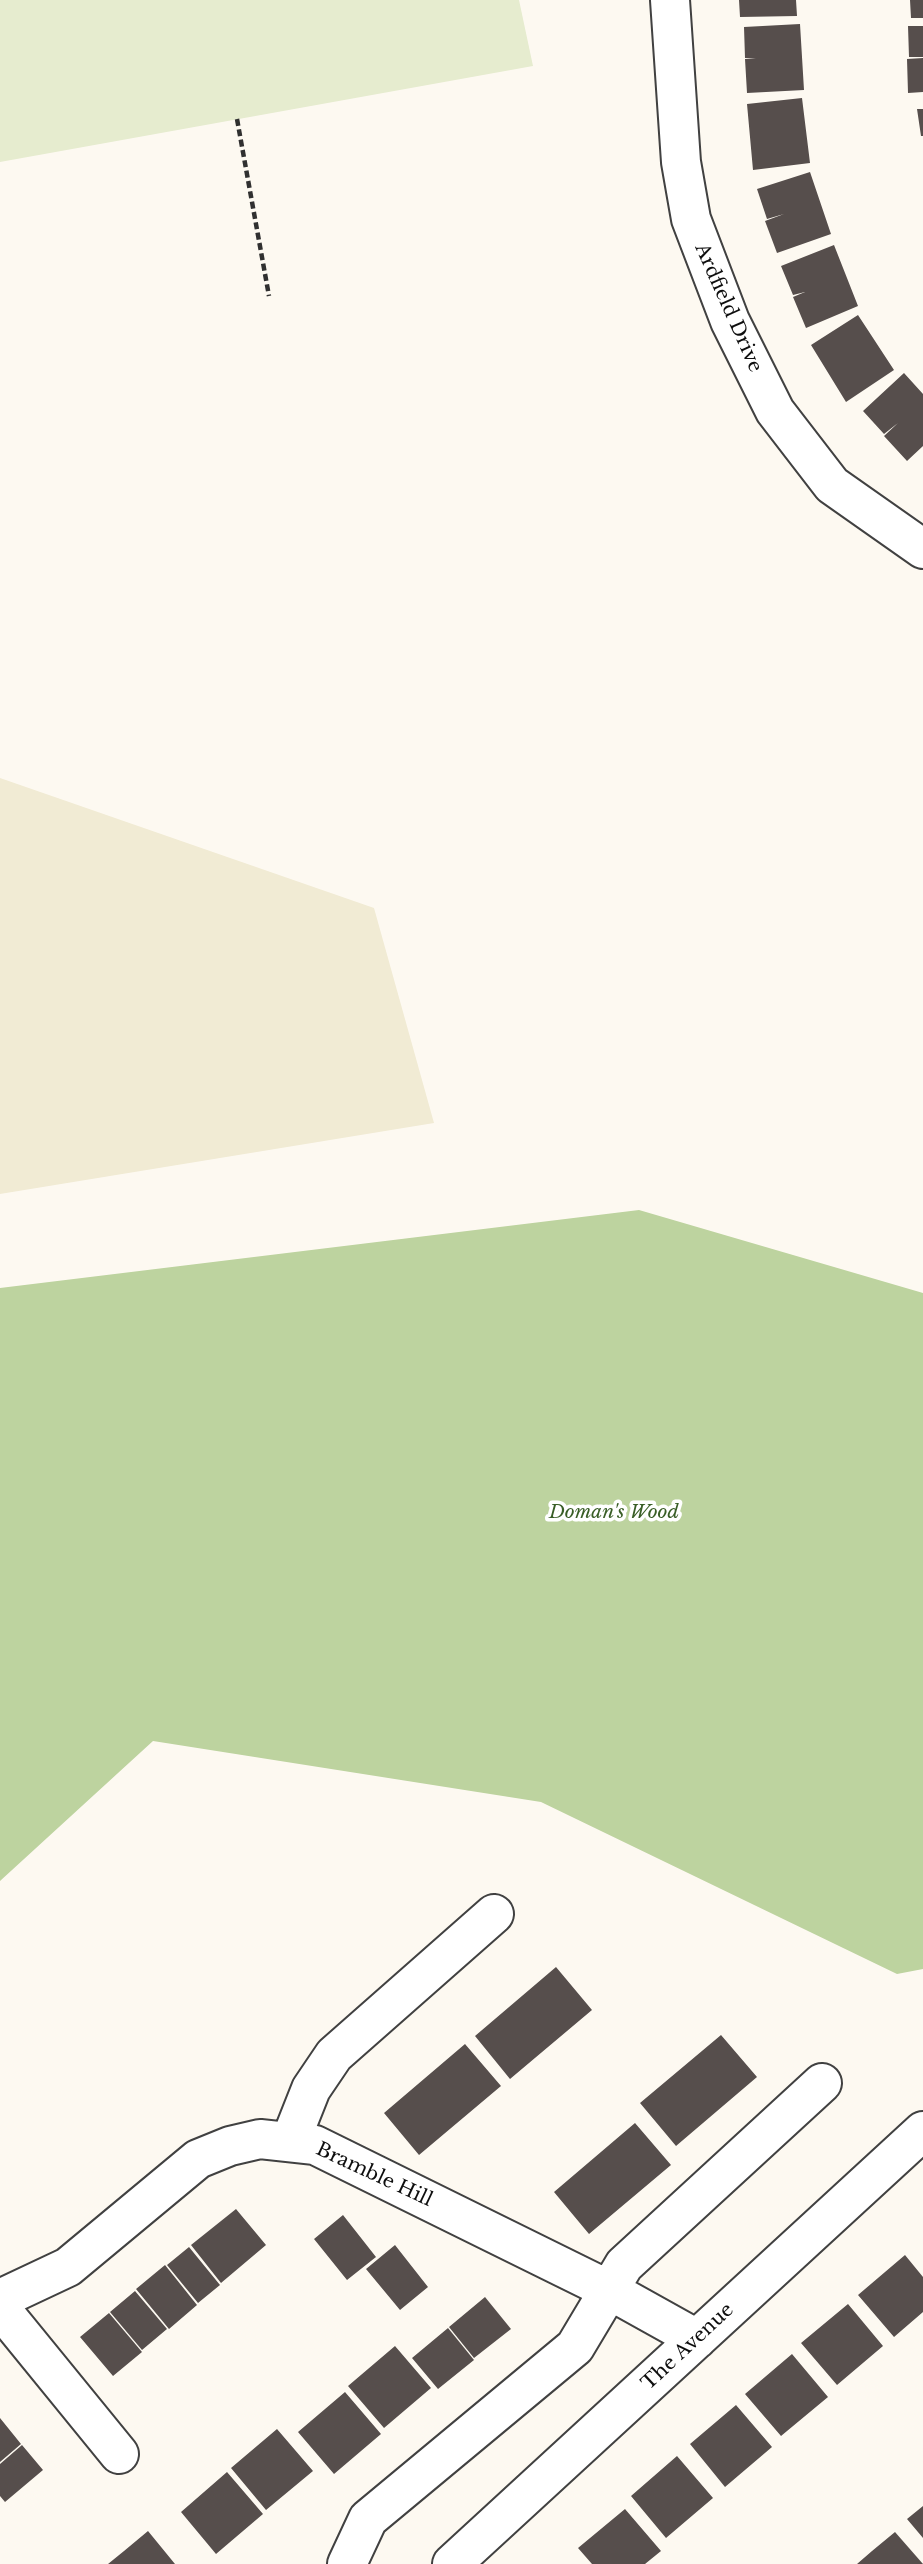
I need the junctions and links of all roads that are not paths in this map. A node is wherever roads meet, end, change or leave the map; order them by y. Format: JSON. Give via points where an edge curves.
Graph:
{"nodes":[{"id":1,"x":670,"y":0,"type":"edge"},
{"id":2,"x":923,"y":549,"type":"edge"},
{"id":3,"x":494,"y":1914,"type":"dead end"},
{"id":4,"x":822,"y":2082,"type":"dead end"},
{"id":5,"x":923,"y":2131,"type":"edge"},
{"id":6,"x":290,"y":2142,"type":"junction"},
{"id":7,"x":609,"y":2290,"type":"junction"},
{"id":8,"x":0,"y":2299,"type":"edge"},
{"id":9,"x":0,"y":2308,"type":"edge"},
{"id":10,"x":697,"y":2339,"type":"junction"},
{"id":11,"x":119,"y":2454,"type":"dead end"},
{"id":12,"x":347,"y":2564,"type":"edge"},
{"id":13,"x":452,"y":2564,"type":"edge"}],
"edges":[{"from":1,"to":2,"type":"street","name":"Ardfield Drive","via":[[681,162],[691,219],[730,321],[775,411],[832,485]]},
{"from":3,"to":6,"type":"street","via":[[334,2056],[311,2089]]},
{"from":4,"to":7,"type":"street","via":[[624,2265]]},
{"from":5,"to":10,"type":"street","name":"The Avenue"},
{"from":6,"to":7,"type":"street","name":"Bramble Hill","via":[[315,2145]]},
{"from":6,"to":8,"type":"street","name":"Bramble Hill","via":[[260,2139],[198,2159],[68,2267]]},
{"from":7,"to":10,"type":"street","name":"Bramble Hill"},
{"from":7,"to":12,"type":"street","via":[[575,2347],[368,2519]]},
{"from":9,"to":11,"type":"street"},
{"from":10,"to":13,"type":"street","name":"The Avenue"}]}
